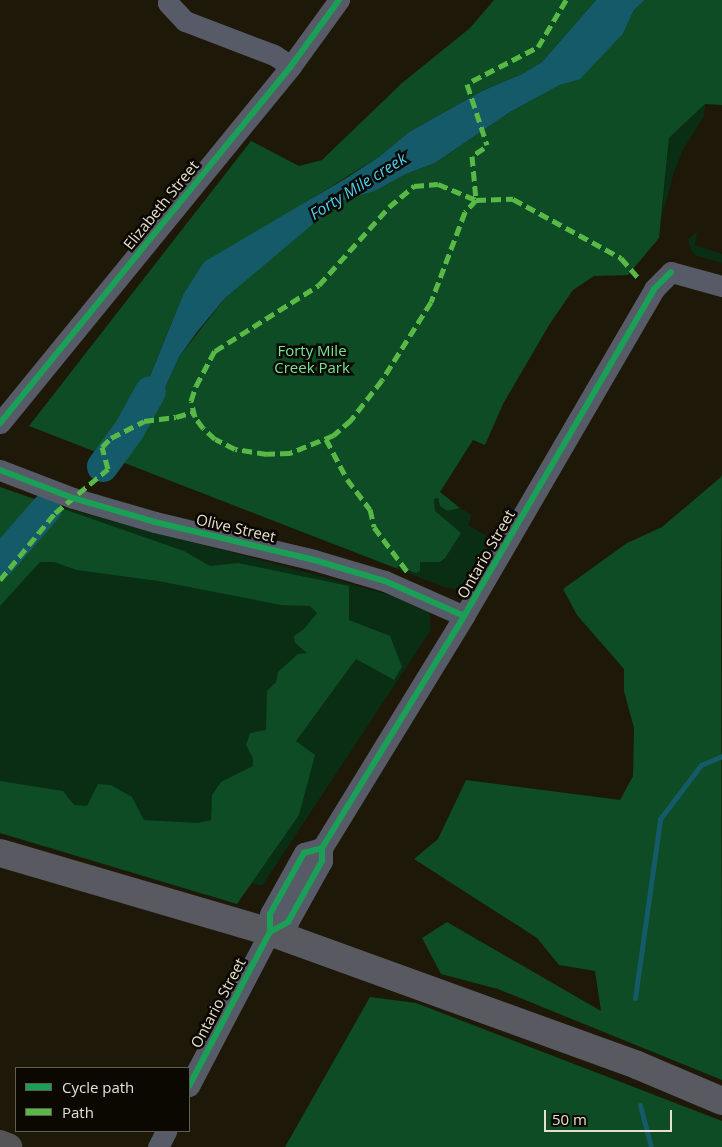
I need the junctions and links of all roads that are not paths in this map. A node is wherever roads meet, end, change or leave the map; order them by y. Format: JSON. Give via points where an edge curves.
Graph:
{"nodes":[{"id":1,"x":169,"y":0,"type":"edge"},
{"id":2,"x":338,"y":0,"type":"edge"},
{"id":3,"x":291,"y":66,"type":"junction"},
{"id":4,"x":671,"y":272,"type":"junction"},
{"id":5,"x":722,"y":272,"type":"edge"},
{"id":6,"x":722,"y":286,"type":"edge"},
{"id":7,"x":0,"y":422,"type":"edge"},
{"id":8,"x":0,"y":470,"type":"edge"},
{"id":9,"x":464,"y":616,"type":"junction"},
{"id":10,"x":0,"y":852,"type":"edge"},
{"id":11,"x":270,"y":932,"type":"junction"},
{"id":12,"x":190,"y":1084,"type":"edge"},
{"id":13,"x":722,"y":1101,"type":"edge"},
{"id":14,"x":166,"y":1132,"type":"edge"},
{"id":15,"x":0,"y":1144,"type":"edge"},
{"id":16,"x":8,"y":1147,"type":"edge"},
{"id":17,"x":158,"y":1147,"type":"edge"}],
"edges":[{"from":1,"to":3,"type":"street","via":[[168,3],[186,21],[274,55]]},
{"from":2,"to":3,"type":"street","name":"Elizabeth Street"},
{"from":3,"to":7,"type":"street","name":"Elizabeth Street"},
{"from":4,"to":5,"type":"street","via":[[696,266]]},
{"from":4,"to":6,"type":"street"},
{"from":4,"to":9,"type":"street","name":"Ontario Street","via":[[654,289]]},
{"from":8,"to":9,"type":"street","name":"Olive Street","via":[[73,498],[156,522],[314,560],[385,581]]},
{"from":9,"to":11,"type":"street","name":"Ontario Street","via":[[322,848],[322,861],[288,922]]},
{"from":10,"to":11,"type":"main road"},
{"from":11,"to":12,"type":"street","name":"Ontario Street"},
{"from":11,"to":13,"type":"main road","via":[[637,1064]]},
{"from":14,"to":17,"type":"street"},
{"from":15,"to":16,"type":"highway"}]}
